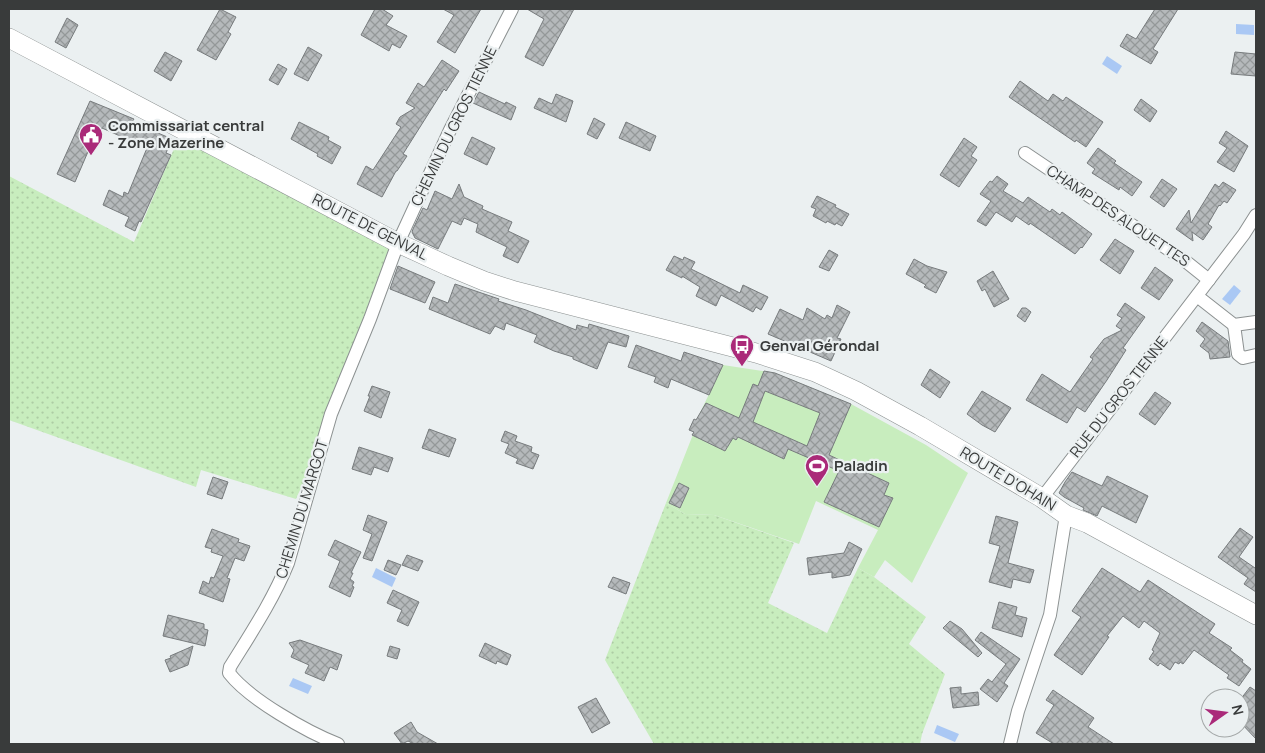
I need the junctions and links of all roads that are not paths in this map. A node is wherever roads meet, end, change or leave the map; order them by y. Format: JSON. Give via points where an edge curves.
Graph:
{"nodes":[{"id":1,"x":512,"y":9,"type":"edge"},
{"id":2,"x":9,"y":38,"type":"edge"},
{"id":3,"x":1025,"y":152,"type":"dead end"},
{"id":4,"x":1256,"y":215,"type":"edge"},
{"id":5,"x":398,"y":244,"type":"junction"},
{"id":6,"x":1209,"y":280,"type":"junction"},
{"id":7,"x":1197,"y":296,"type":"junction"},
{"id":8,"x":1256,"y":322,"type":"edge"},
{"id":9,"x":1234,"y":325,"type":"junction"},
{"id":10,"x":756,"y":353,"type":"joint"},
{"id":11,"x":1256,"y":355,"type":"edge"},
{"id":12,"x":1042,"y":498,"type":"junction"},
{"id":13,"x":1066,"y":515,"type":"junction"},
{"id":14,"x":1256,"y":615,"type":"edge"},
{"id":15,"x":338,"y":744,"type":"edge"},
{"id":16,"x":1010,"y":744,"type":"edge"}],
"edges":[{"from":1,"to":5,"type":"street","name":"CHEMIN DU GROS TIENNE","via":[[450,130]]},
{"from":2,"to":5,"type":"main road","name":"ROUTE DE GENVAL"},
{"from":3,"to":6,"type":"street","name":"CHAMP DES ALOUETTES"},
{"from":4,"to":6,"type":"street","name":"RUE DU GROS TIENNE"},
{"from":5,"to":10,"type":"main road","name":"ROUTE DE GENVAL","via":[[515,291]]},
{"from":5,"to":15,"type":"street","name":"CHEMIN DU MARGOT","via":[[331,414],[288,563],[229,673],[280,713]]},
{"from":6,"to":7,"type":"street","name":"RUE DU GROS TIENNE"},
{"from":7,"to":9,"type":"street"},
{"from":7,"to":12,"type":"street","name":"RUE DU GROS TIENNE"},
{"from":8,"to":9,"type":"street"},
{"from":9,"to":11,"type":"street","via":[[1238,354],[1243,358]]},
{"from":10,"to":12,"type":"main road","name":"ROUTE D'OHAIN","via":[[815,372],[856,391]]},
{"from":12,"to":13,"type":"main road","name":"ROUTE D'OHAIN"},
{"from":13,"to":14,"type":"main road","name":"ROUTE D'OHAIN","via":[[1087,523]]},
{"from":13,"to":16,"type":"street","via":[[1050,615]]}]}
